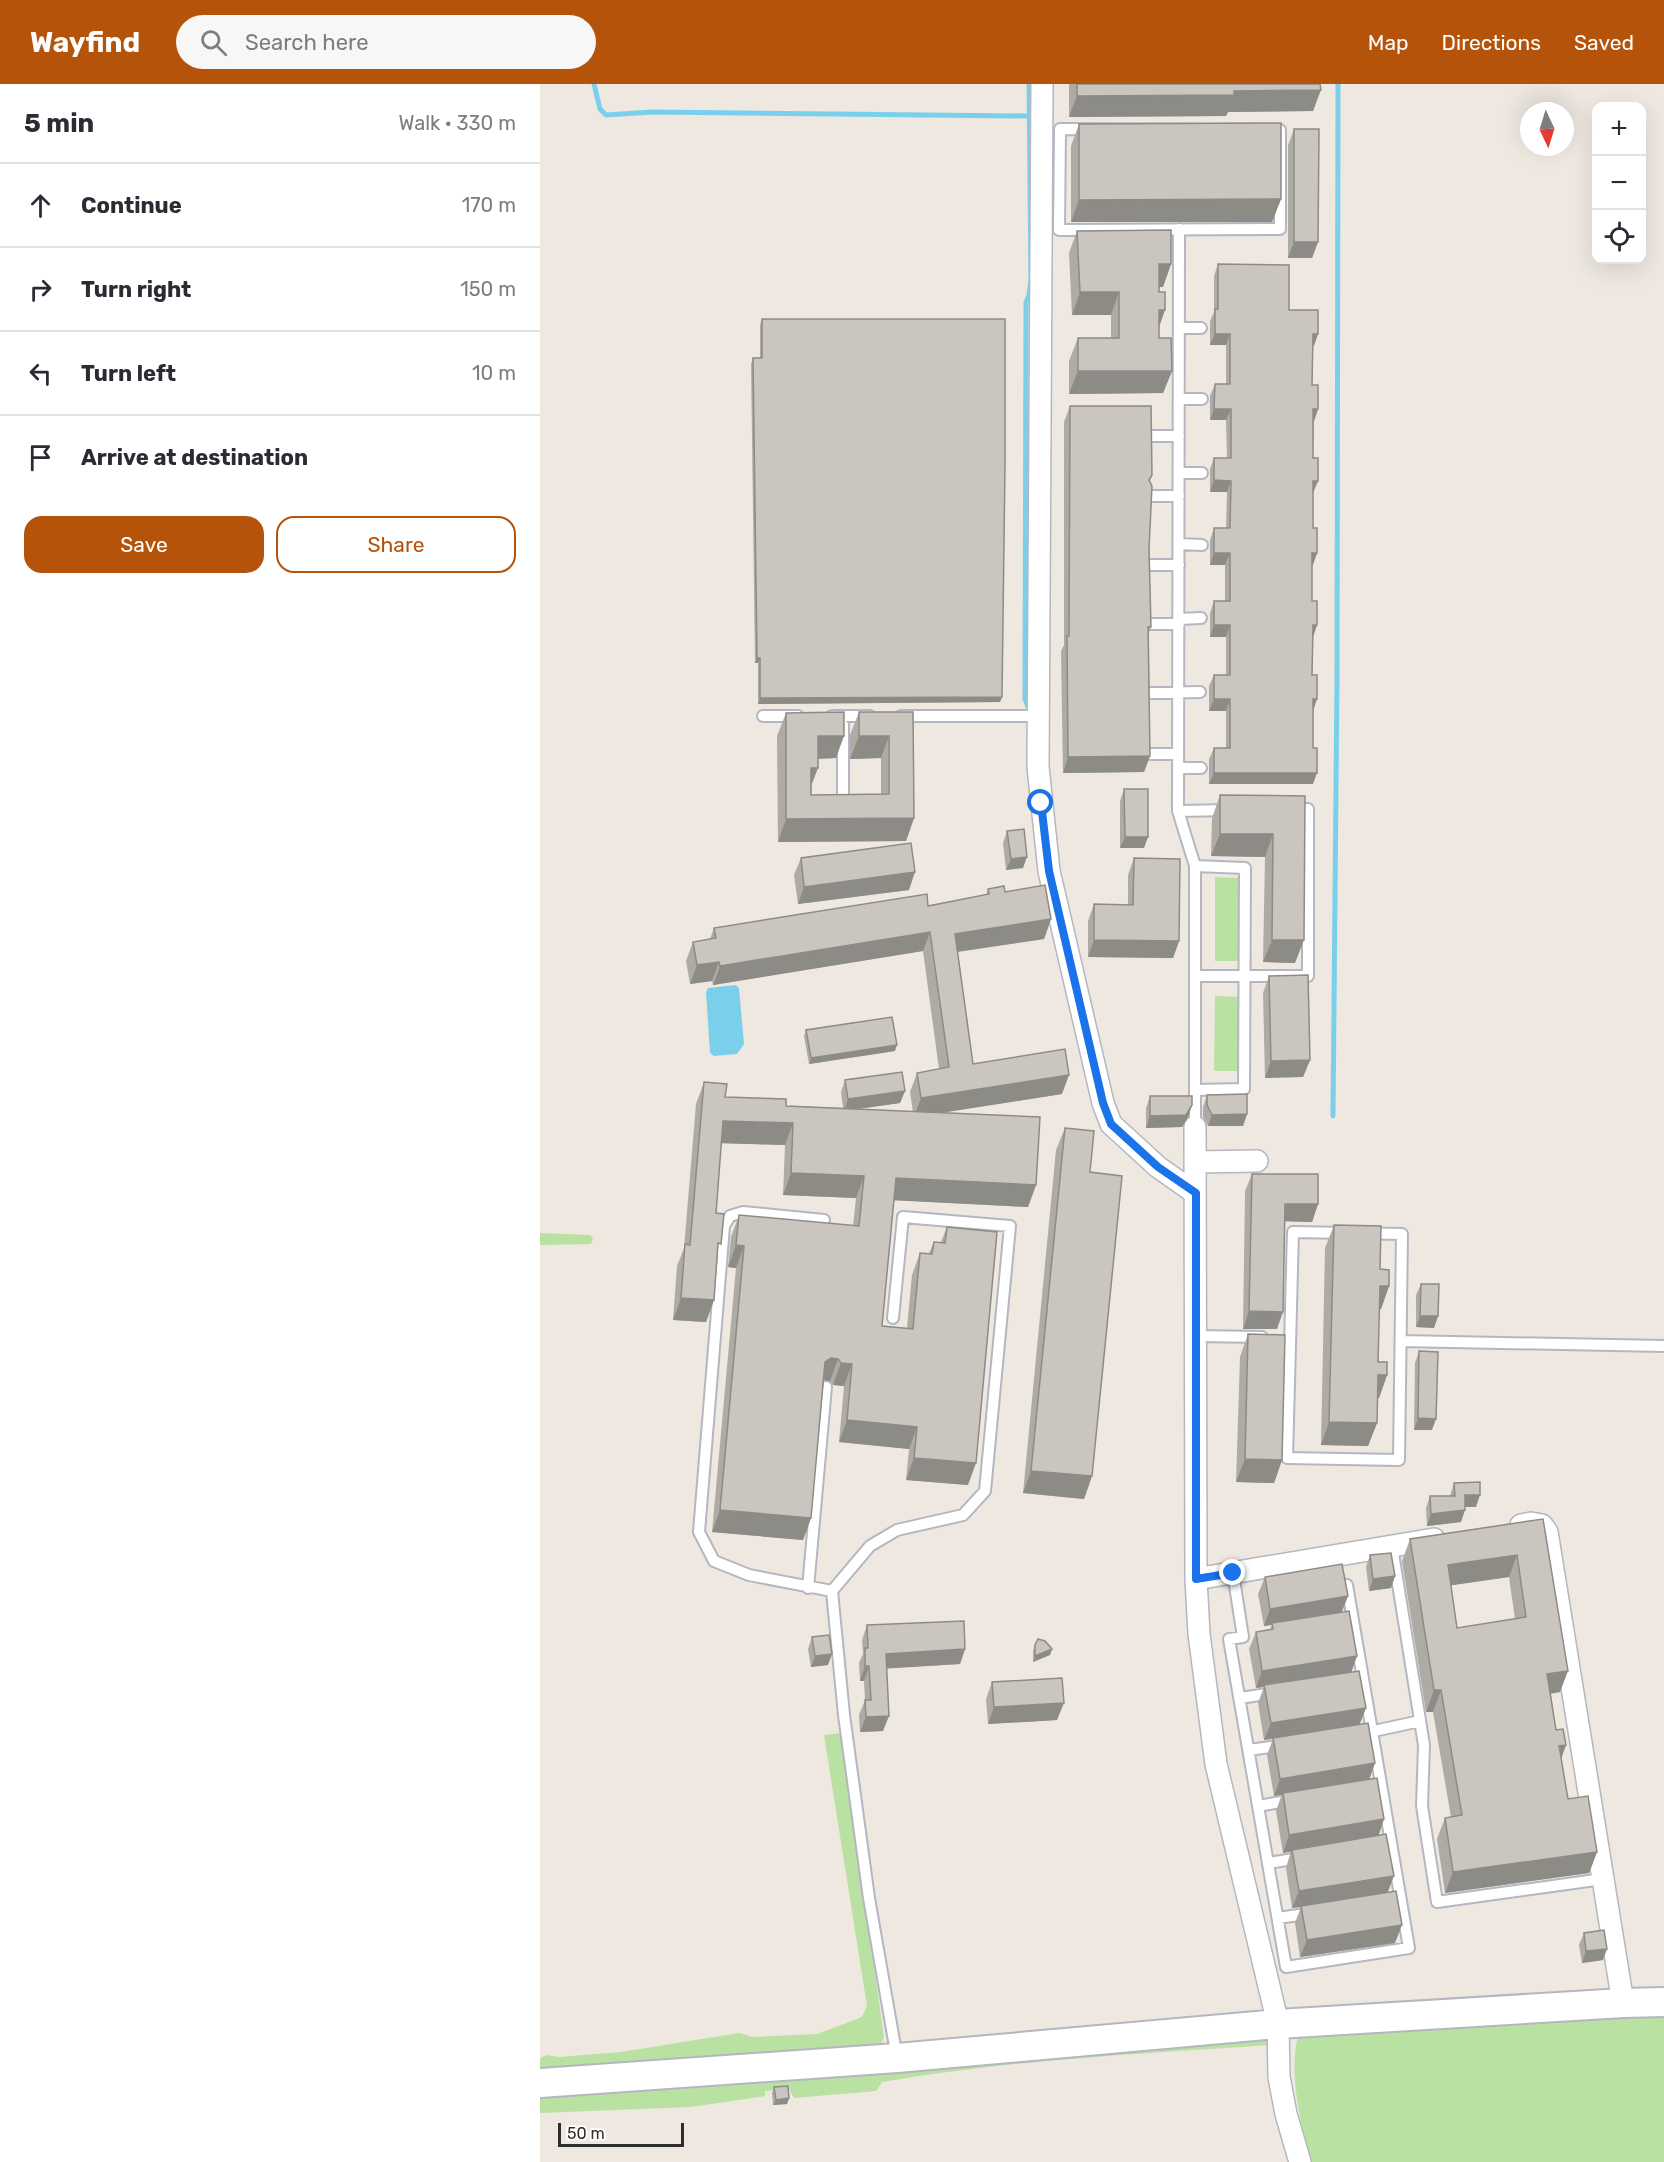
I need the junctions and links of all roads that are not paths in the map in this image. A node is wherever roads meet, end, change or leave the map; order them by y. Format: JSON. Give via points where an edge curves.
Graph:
{"nodes":[{"id":1,"x":1042,"y":84,"type":"edge"},
{"id":2,"x":1179,"y":230,"type":"junction"},
{"id":3,"x":1179,"y":328,"type":"junction"},
{"id":4,"x":1201,"y":328,"type":"dead end"},
{"id":5,"x":1179,"y":399,"type":"junction"},
{"id":6,"x":1202,"y":399,"type":"dead end"},
{"id":7,"x":1152,"y":436,"type":"edge"},
{"id":8,"x":1179,"y":436,"type":"junction"},
{"id":9,"x":1179,"y":473,"type":"junction"},
{"id":10,"x":1202,"y":473,"type":"dead end"},
{"id":11,"x":1151,"y":496,"type":"edge"},
{"id":12,"x":1179,"y":496,"type":"junction"},
{"id":13,"x":1179,"y":544,"type":"junction"},
{"id":14,"x":1202,"y":544,"type":"dead end"},
{"id":15,"x":1151,"y":565,"type":"edge"},
{"id":16,"x":1179,"y":565,"type":"junction"},
{"id":17,"x":1201,"y":618,"type":"dead end"},
{"id":18,"x":1179,"y":621,"type":"junction"},
{"id":19,"x":1151,"y":624,"type":"edge"},
{"id":20,"x":1200,"y":692,"type":"dead end"},
{"id":21,"x":1151,"y":693,"type":"edge"},
{"id":22,"x":1179,"y":693,"type":"junction"},
{"id":23,"x":763,"y":716,"type":"dead end"},
{"id":24,"x":843,"y":716,"type":"junction"},
{"id":25,"x":1038,"y":716,"type":"junction"},
{"id":26,"x":1179,"y":753,"type":"junction"},
{"id":27,"x":1150,"y":754,"type":"edge"},
{"id":28,"x":1178,"y":768,"type":"junction"},
{"id":29,"x":1201,"y":768,"type":"dead end"},
{"id":30,"x":843,"y":803,"type":"edge"},
{"id":31,"x":1285,"y":809,"type":"edge"},
{"id":32,"x":1237,"y":810,"type":"edge"},
{"id":33,"x":1178,"y":811,"type":"junction"},
{"id":34,"x":1195,"y":866,"type":"junction"},
{"id":35,"x":1195,"y":976,"type":"junction"},
{"id":36,"x":1244,"y":976,"type":"junction"},
{"id":37,"x":1195,"y":1090,"type":"junction"},
{"id":38,"x":1195,"y":1127,"type":"joint"},
{"id":39,"x":1257,"y":1161,"type":"dead end"},
{"id":40,"x":1195,"y":1162,"type":"junction"},
{"id":41,"x":1196,"y":1193,"type":"junction"},
{"id":42,"x":824,"y":1220,"type":"edge"},
{"id":43,"x":893,"y":1318,"type":"dead end"},
{"id":44,"x":1196,"y":1336,"type":"junction"},
{"id":45,"x":1279,"y":1338,"type":"junction"},
{"id":46,"x":1401,"y":1341,"type":"junction"},
{"id":47,"x":1664,"y":1346,"type":"edge"},
{"id":48,"x":826,"y":1387,"type":"edge"},
{"id":49,"x":1496,"y":1529,"type":"edge"},
{"id":50,"x":1450,"y":1537,"type":"edge"},
{"id":51,"x":1392,"y":1546,"type":"junction"},
{"id":52,"x":1233,"y":1573,"type":"junction"},
{"id":53,"x":1196,"y":1579,"type":"junction"},
{"id":54,"x":1347,"y":1585,"type":"edge"},
{"id":55,"x":808,"y":1588,"type":"junction"},
{"id":56,"x":832,"y":1591,"type":"junction"},
{"id":57,"x":1285,"y":1691,"type":"edge"},
{"id":58,"x":1240,"y":1698,"type":"junction"},
{"id":59,"x":1420,"y":1720,"type":"junction"},
{"id":60,"x":1372,"y":1731,"type":"junction"},
{"id":61,"x":1350,"y":1735,"type":"edge"},
{"id":62,"x":1293,"y":1743,"type":"edge"},
{"id":63,"x":1249,"y":1750,"type":"junction"},
{"id":64,"x":1303,"y":1798,"type":"edge"},
{"id":65,"x":1258,"y":1806,"type":"junction"},
{"id":66,"x":1313,"y":1855,"type":"edge"},
{"id":67,"x":1268,"y":1863,"type":"junction"},
{"id":68,"x":1603,"y":1879,"type":"junction"},
{"id":69,"x":1322,"y":1911,"type":"edge"},
{"id":70,"x":1278,"y":1918,"type":"junction"},
{"id":71,"x":1664,"y":2002,"type":"edge"},
{"id":72,"x":1623,"y":2003,"type":"junction"},
{"id":73,"x":1278,"y":2024,"type":"junction"},
{"id":74,"x":897,"y":2058,"type":"junction"},
{"id":75,"x":540,"y":2083,"type":"edge"},
{"id":76,"x":1300,"y":2162,"type":"edge"}],
"edges":[{"from":1,"to":25,"type":"street"},
{"from":2,"to":2,"type":"lane","via":[[1059,230],[1059,129],[1280,130],[1280,229]]},
{"from":2,"to":3,"type":"lane"},
{"from":3,"to":4,"type":"lane"},
{"from":3,"to":5,"type":"lane"},
{"from":5,"to":6,"type":"lane"},
{"from":5,"to":8,"type":"lane"},
{"from":7,"to":8,"type":"lane"},
{"from":8,"to":9,"type":"lane"},
{"from":9,"to":10,"type":"lane"},
{"from":9,"to":12,"type":"lane"},
{"from":11,"to":12,"type":"lane"},
{"from":12,"to":13,"type":"lane"},
{"from":13,"to":14,"type":"lane"},
{"from":13,"to":16,"type":"lane"},
{"from":15,"to":16,"type":"lane"},
{"from":16,"to":18,"type":"lane"},
{"from":17,"to":18,"type":"lane"},
{"from":18,"to":19,"type":"lane"},
{"from":18,"to":22,"type":"lane"},
{"from":20,"to":22,"type":"lane"},
{"from":21,"to":22,"type":"lane"},
{"from":22,"to":26,"type":"lane"},
{"from":23,"to":24,"type":"lane"},
{"from":24,"to":25,"type":"lane"},
{"from":24,"to":30,"type":"lane"},
{"from":25,"to":41,"type":"street","via":[[1039,785],[1049,871],[1103,1103],[1111,1124],[1158,1167]]},
{"from":26,"to":27,"type":"lane"},
{"from":26,"to":28,"type":"lane"},
{"from":28,"to":29,"type":"lane"},
{"from":28,"to":33,"type":"lane"},
{"from":31,"to":36,"type":"lane","via":[[1308,809],[1308,976]]},
{"from":32,"to":33,"type":"lane"},
{"from":33,"to":34,"type":"lane"},
{"from":34,"to":35,"type":"lane"},
{"from":34,"to":36,"type":"lane","via":[[1245,867]]},
{"from":35,"to":36,"type":"lane"},
{"from":35,"to":37,"type":"lane"},
{"from":36,"to":37,"type":"lane","via":[[1244,1089]]},
{"from":37,"to":38,"type":"lane"},
{"from":38,"to":40,"type":"street"},
{"from":39,"to":40,"type":"street"},
{"from":40,"to":41,"type":"street"},
{"from":41,"to":44,"type":"street"},
{"from":42,"to":55,"type":"lane","via":[[744,1212],[730,1216],[724,1226],[699,1532],[714,1561],[749,1575]]},
{"from":43,"to":56,"type":"lane","via":[[903,1217],[1010,1226],[985,1491],[963,1515],[897,1530],[870,1546]]},
{"from":44,"to":45,"type":"lane"},
{"from":44,"to":53,"type":"street"},
{"from":45,"to":46,"type":"lane","via":[[1293,1232],[1402,1234]]},
{"from":45,"to":46,"type":"lane","via":[[1287,1458],[1399,1460]]},
{"from":46,"to":47,"type":"lane"},
{"from":48,"to":55,"type":"lane"},
{"from":49,"to":68,"type":"street","via":[[1531,1523],[1542,1525],[1547,1532]]},
{"from":50,"to":51,"type":"street"},
{"from":51,"to":52,"type":"street"},
{"from":51,"to":59,"type":"lane"},
{"from":52,"to":53,"type":"street"},
{"from":52,"to":58,"type":"lane","via":[[1248,1636],[1229,1639]]},
{"from":53,"to":73,"type":"street","via":[[1216,1764]]},
{"from":54,"to":60,"type":"lane","via":[[1347,1620]]},
{"from":55,"to":56,"type":"lane"},
{"from":56,"to":74,"type":"lane","via":[[867,1887]]},
{"from":57,"to":58,"type":"lane"},
{"from":58,"to":63,"type":"lane"},
{"from":59,"to":60,"type":"lane"},
{"from":59,"to":68,"type":"lane","via":[[1424,1745],[1422,1806],[1437,1902]]},
{"from":60,"to":61,"type":"lane"},
{"from":60,"to":70,"type":"lane","via":[[1385,1843],[1409,1948],[1286,1967]]},
{"from":62,"to":63,"type":"lane"},
{"from":63,"to":65,"type":"lane"},
{"from":64,"to":65,"type":"lane"},
{"from":65,"to":67,"type":"lane"},
{"from":66,"to":67,"type":"lane"},
{"from":67,"to":70,"type":"lane"},
{"from":68,"to":72,"type":"street"},
{"from":69,"to":70,"type":"lane"},
{"from":71,"to":72,"type":"main road"},
{"from":72,"to":73,"type":"main road"},
{"from":73,"to":74,"type":"main road"},
{"from":73,"to":76,"type":"street","via":[[1279,2077]]},
{"from":74,"to":75,"type":"main road"}]}
